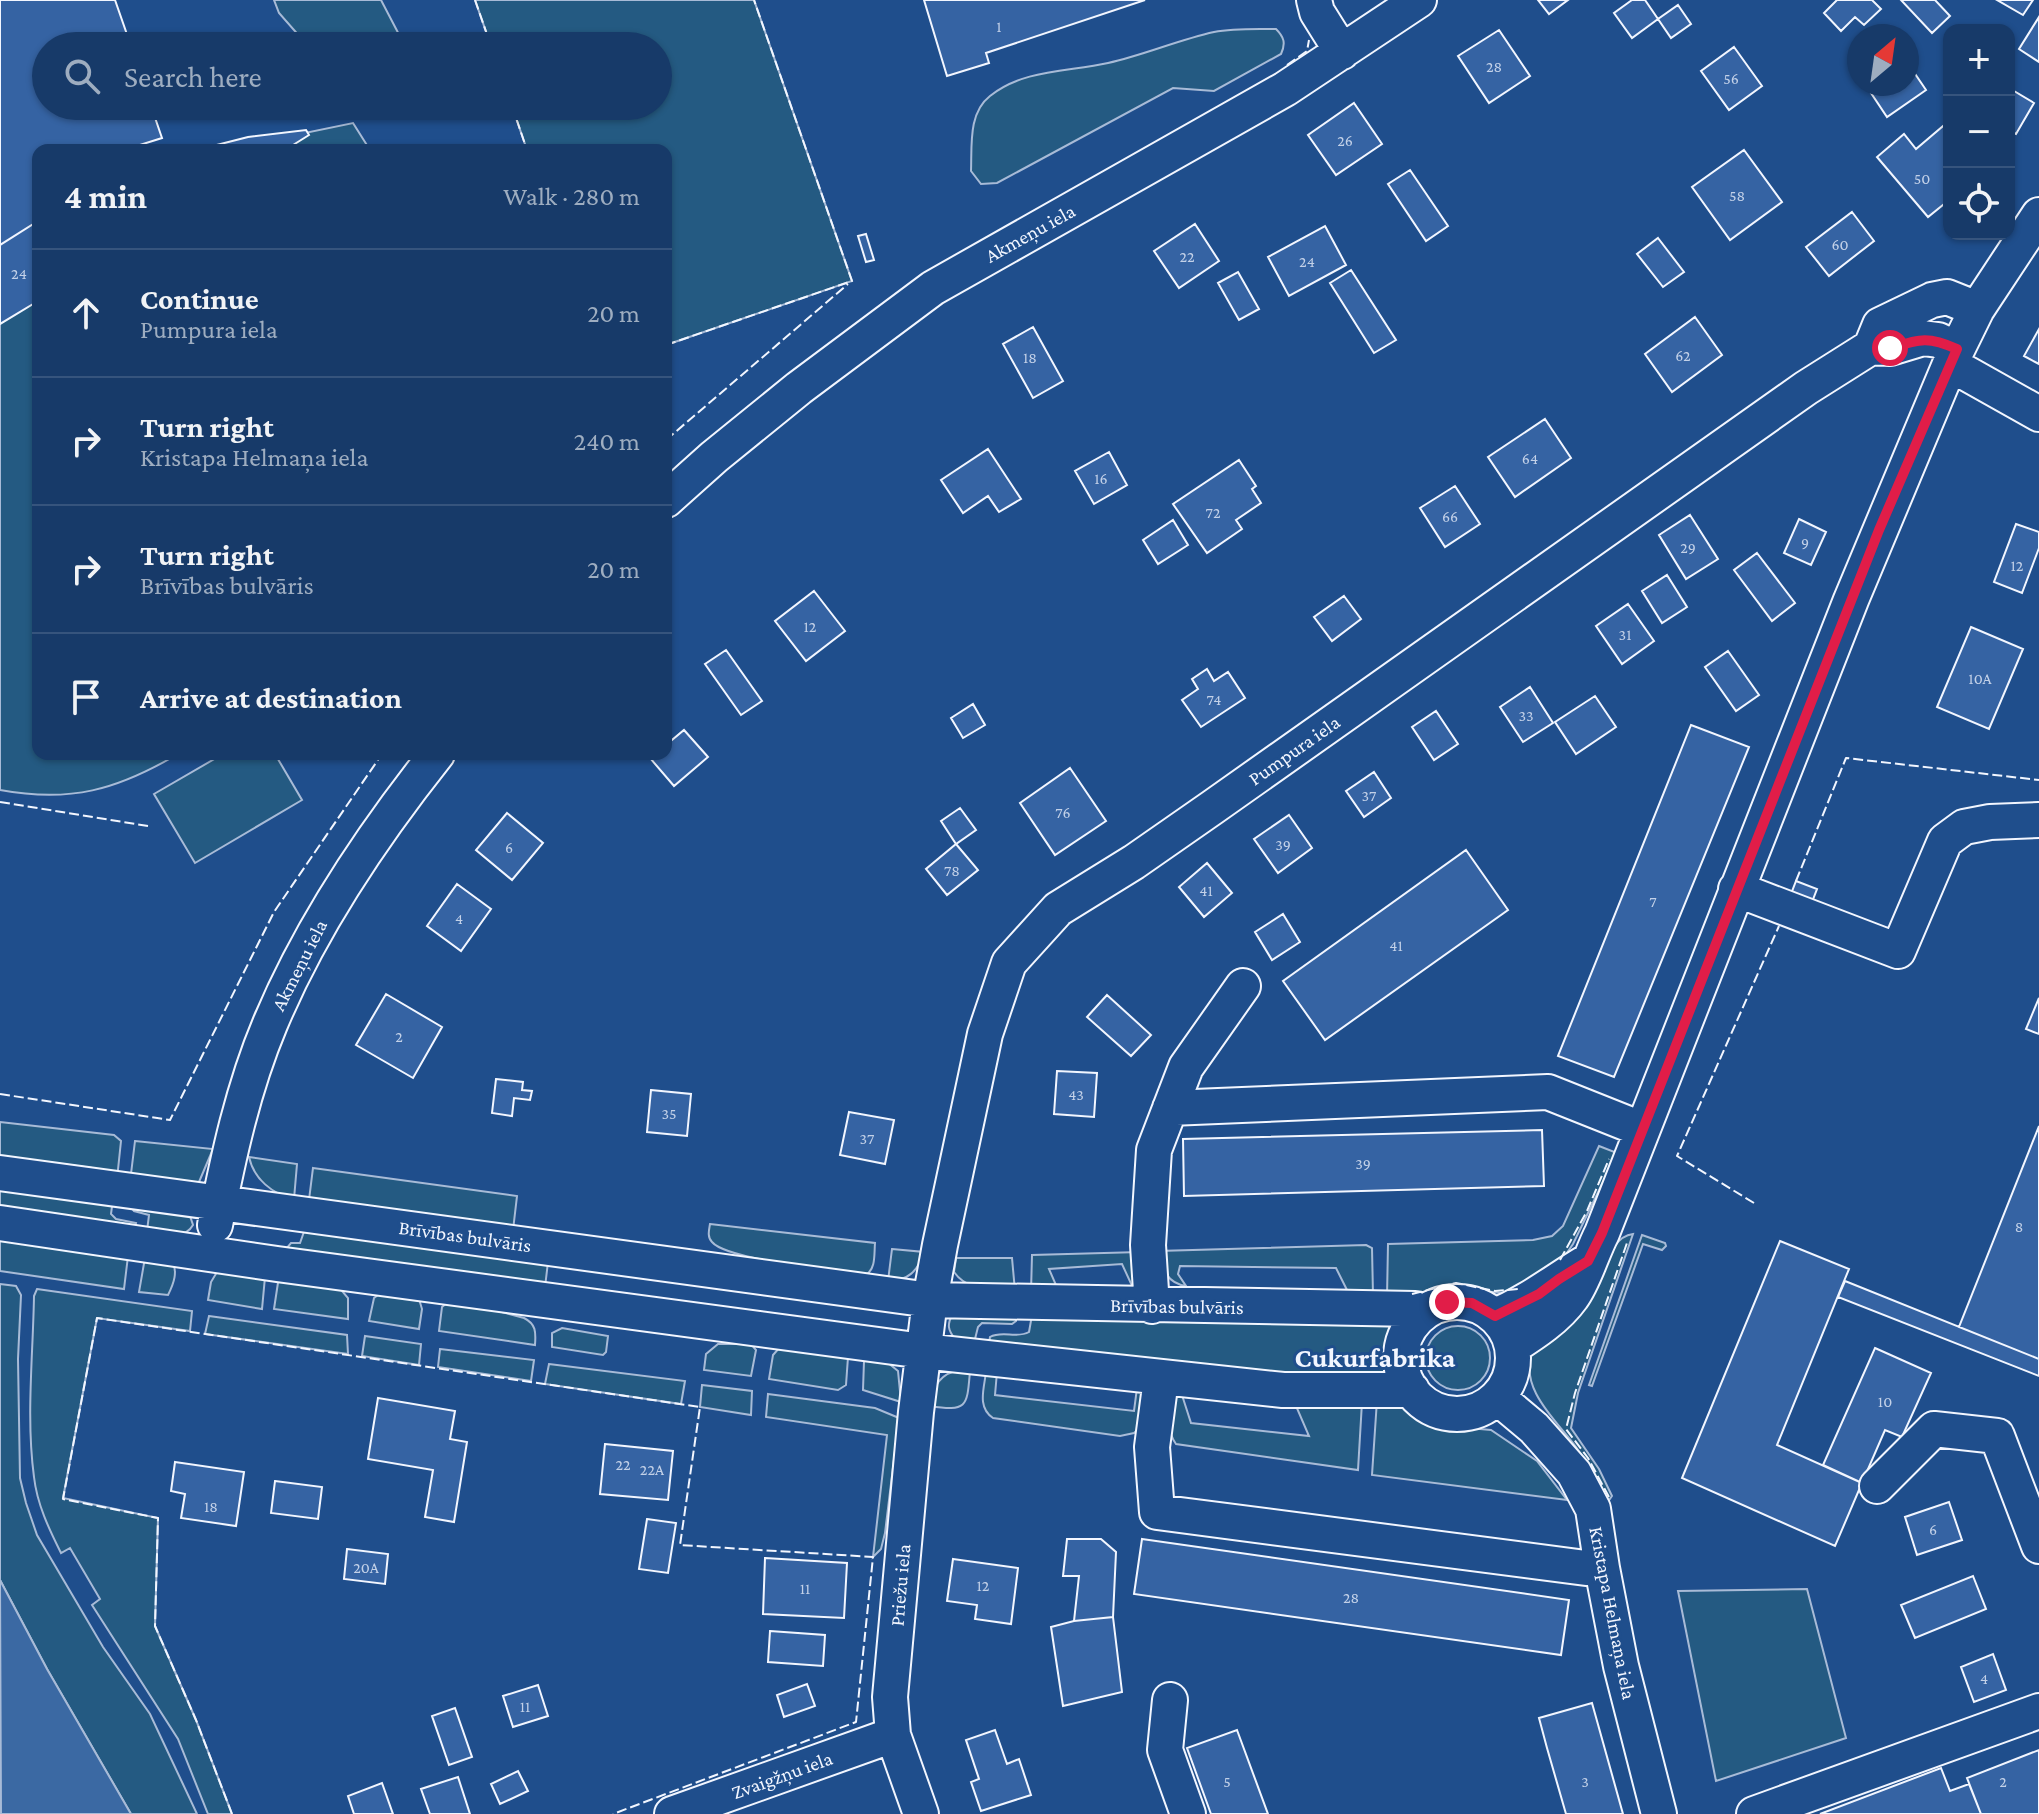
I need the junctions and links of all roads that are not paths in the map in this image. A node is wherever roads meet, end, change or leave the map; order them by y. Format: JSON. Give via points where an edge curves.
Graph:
{"nodes":[{"id":1,"x":1314,"y":0,"type":"edge"},
{"id":2,"x":1419,"y":0,"type":"edge"},
{"id":3,"x":1342,"y":52,"type":"junction"},
{"id":4,"x":2039,"y":215,"type":"edge"},
{"id":5,"x":1977,"y":309,"type":"junction"},
{"id":6,"x":1871,"y":347,"type":"junction"},
{"id":7,"x":1954,"y":356,"type":"junction"},
{"id":8,"x":2039,"y":414,"type":"edge"},
{"id":9,"x":672,"y":495,"type":"edge"},
{"id":10,"x":432,"y":760,"type":"edge"},
{"id":11,"x":2039,"y":820,"type":"edge"},
{"id":12,"x":1736,"y":889,"type":"junction"},
{"id":13,"x":1243,"y":986,"type":"dead end"},
{"id":14,"x":1170,"y":1108,"type":"junction"},
{"id":15,"x":1641,"y":1129,"type":"junction"},
{"id":16,"x":0,"y":1173,"type":"edge"},
{"id":17,"x":219,"y":1203,"type":"junction"},
{"id":18,"x":0,"y":1223,"type":"edge"},
{"id":19,"x":210,"y":1253,"type":"junction"},
{"id":20,"x":1588,"y":1261,"type":"junction"},
{"id":21,"x":930,"y":1300,"type":"junction"},
{"id":22,"x":1152,"y":1306,"type":"junction"},
{"id":23,"x":1423,"y":1313,"type":"junction"},
{"id":24,"x":1495,"y":1316,"type":"junction"},
{"id":25,"x":1512,"y":1347,"type":"junction"},
{"id":26,"x":923,"y":1351,"type":"junction"},
{"id":27,"x":1161,"y":1379,"type":"junction"},
{"id":28,"x":1412,"y":1390,"type":"junction"},
{"id":29,"x":1497,"y":1397,"type":"junction"},
{"id":30,"x":1877,"y":1486,"type":"dead end"},
{"id":31,"x":2039,"y":1546,"type":"edge"},
{"id":32,"x":1602,"y":1568,"type":"junction"},
{"id":33,"x":1170,"y":1700,"type":"dead end"},
{"id":34,"x":2039,"y":1711,"type":"edge"},
{"id":35,"x":893,"y":1735,"type":"junction"},
{"id":36,"x":672,"y":1814,"type":"edge"},
{"id":37,"x":921,"y":1814,"type":"edge"},
{"id":38,"x":1188,"y":1814,"type":"edge"},
{"id":39,"x":1659,"y":1814,"type":"edge"},
{"id":40,"x":1754,"y":1814,"type":"edge"}],
"edges":[{"from":1,"to":3,"type":"street"},
{"from":2,"to":3,"type":"street","name":"Akmeņu iela"},
{"from":3,"to":9,"type":"street","name":"Akmeņu iela","via":[[933,288],[799,388]]},
{"from":4,"to":5,"type":"street"},
{"from":5,"to":6,"type":"street","name":"Pumpura iela","via":[[1947,297],[1932,300],[1880,325]]},
{"from":5,"to":7,"type":"street"},
{"from":6,"to":7,"type":"street","name":"Pumpura iela","via":[[1890,348],[1923,338],[1938,340]]},
{"from":6,"to":21,"type":"street","name":"Pumpura iela","via":[[1191,823],[1058,909],[1009,963],[985,1034]]},
{"from":7,"to":8,"type":"street","name":"Pumpura iela"},
{"from":7,"to":12,"type":"street"},
{"from":10,"to":17,"type":"street","name":"Akmeņu iela","via":[[329,907],[294,971],[247,1091]]},
{"from":11,"to":12,"type":"street","via":[[1964,827],[1945,841],[1898,951]]},
{"from":12,"to":15,"type":"street"},
{"from":13,"to":14,"type":"street","via":[[1186,1067]]},
{"from":14,"to":15,"type":"street","via":[[1548,1092]]},
{"from":14,"to":22,"type":"street","via":[[1154,1150],[1148,1245]]},
{"from":15,"to":20,"type":"street"},
{"from":16,"to":17,"type":"street","name":"Brīvības bulvāris"},
{"from":17,"to":19,"type":"street","name":"Akmeņu iela"},
{"from":17,"to":21,"type":"street","name":"Brīvības bulvāris"},
{"from":18,"to":19,"type":"street"},
{"from":19,"to":26,"type":"street"},
{"from":20,"to":24,"type":"street"},
{"from":20,"to":25,"type":"street","via":[[1573,1296]]},
{"from":21,"to":22,"type":"street","name":"Brīvības bulvāris"},
{"from":21,"to":26,"type":"street"},
{"from":22,"to":23,"type":"street","name":"Brīvības bulvāris"},
{"from":23,"to":24,"type":"street","name":"Brīvības bulvāris","via":[[1447,1302],[1472,1303]]},
{"from":23,"to":28,"type":"street","via":[[1409,1329],[1402,1349],[1403,1371]]},
{"from":24,"to":25,"type":"street"},
{"from":25,"to":29,"type":"street","via":[[1508,1382]]},
{"from":26,"to":27,"type":"street"},
{"from":26,"to":35,"type":"street","name":"Priežu iela","via":[[890,1697]]},
{"from":27,"to":28,"type":"street","via":[[1283,1390]]},
{"from":27,"to":32,"type":"street","via":[[1152,1447],[1157,1512]]},
{"from":28,"to":29,"type":"street","via":[[1426,1404],[1463,1414]]},
{"from":29,"to":32,"type":"street","name":"Kristapa Helmaņa iela","via":[[1574,1473],[1593,1509]]},
{"from":30,"to":31,"type":"street","via":[[1934,1429],[1997,1436]]},
{"from":32,"to":39,"type":"street","name":"Kristapa Helmaņa iela"},
{"from":33,"to":38,"type":"street","via":[[1165,1750]]},
{"from":34,"to":40,"type":"street"},
{"from":35,"to":36,"type":"street","name":"Zvaigžņu iela"},
{"from":35,"to":37,"type":"street","name":"Priežu iela"}]}
